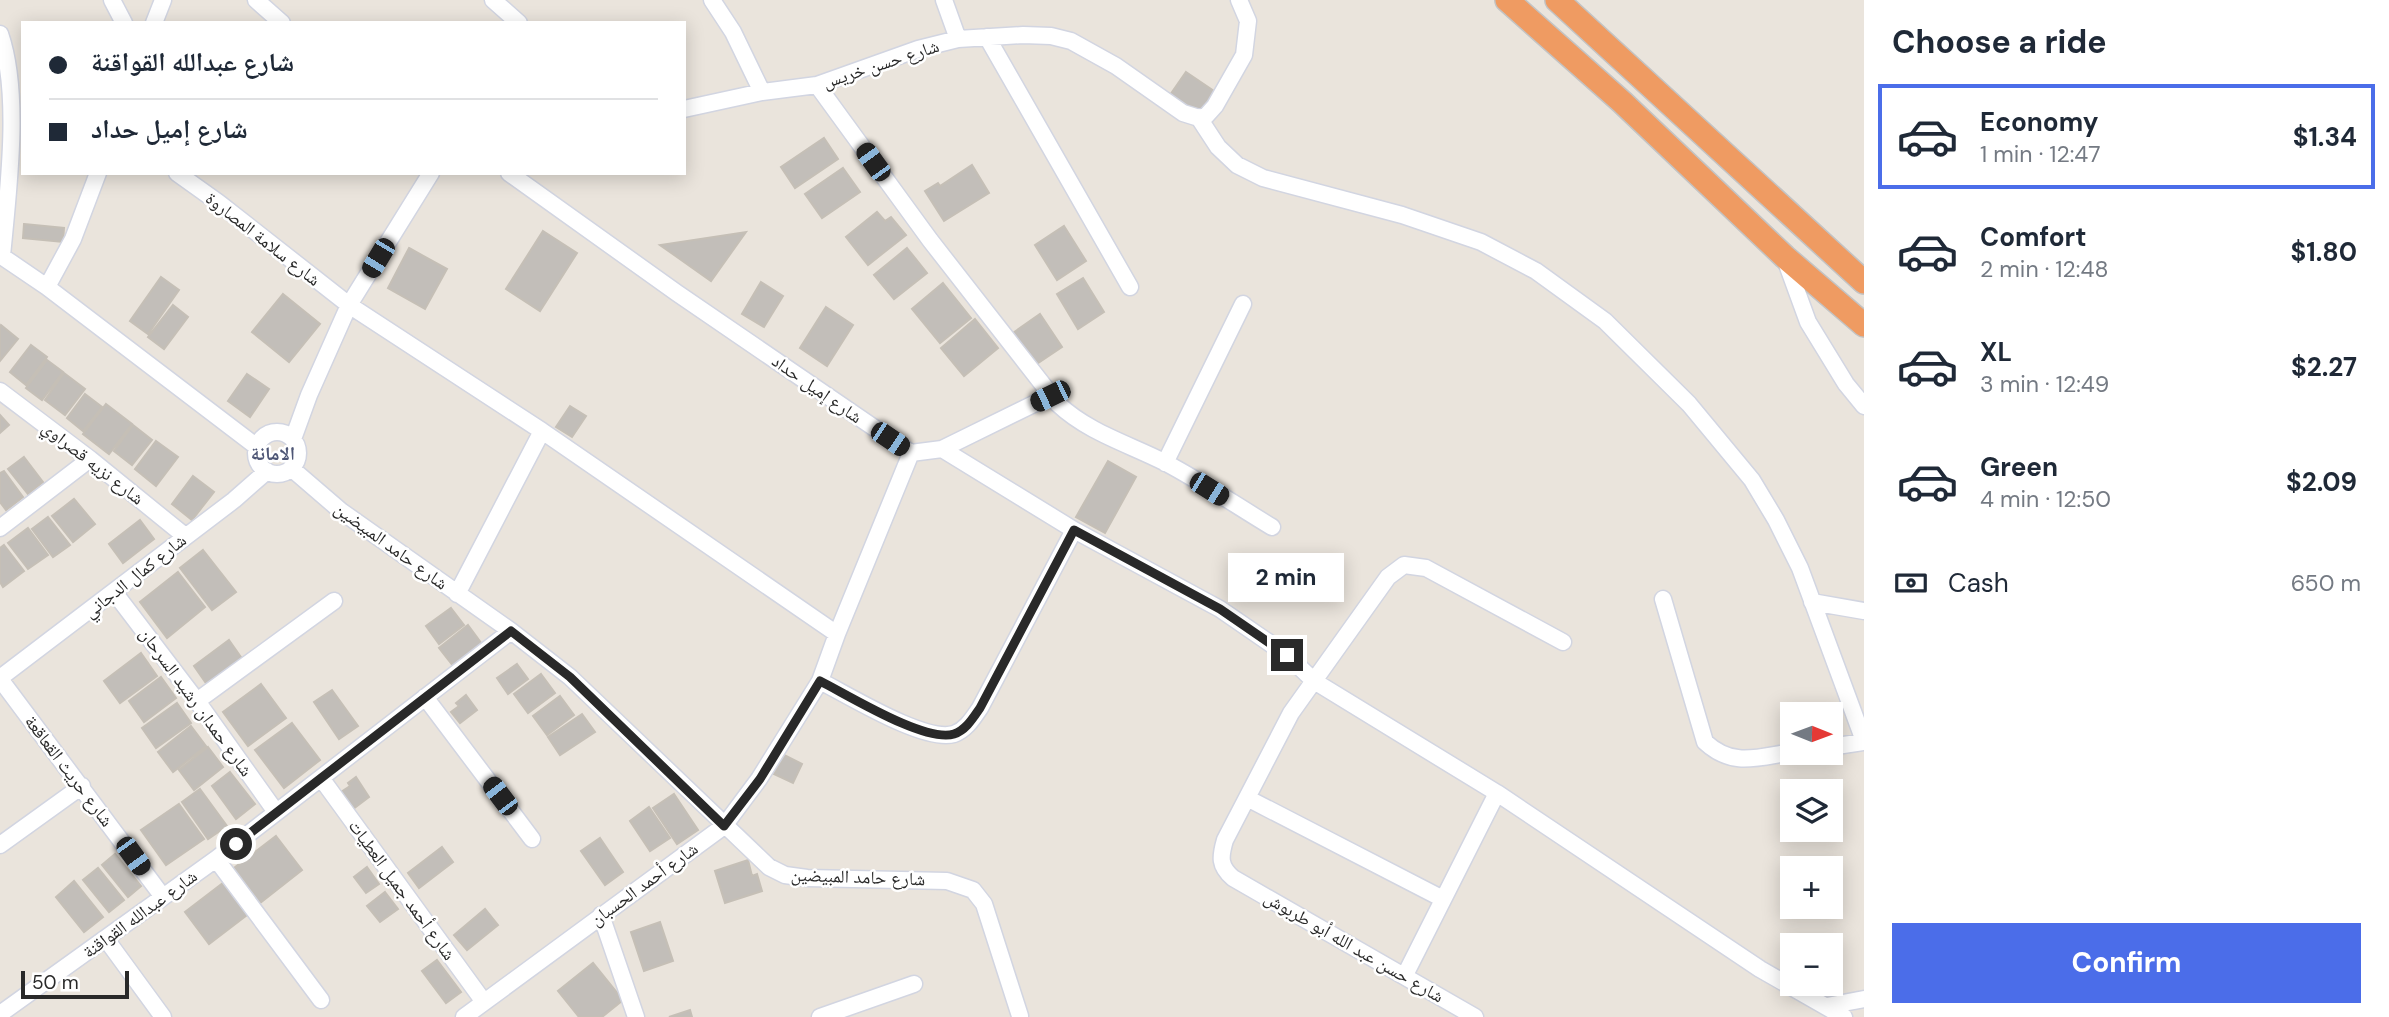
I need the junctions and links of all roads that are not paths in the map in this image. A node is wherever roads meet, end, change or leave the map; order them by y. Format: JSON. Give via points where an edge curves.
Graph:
{"nodes":[{"id":1,"x":112,"y":0,"type":"edge"},
{"id":2,"x":163,"y":0,"type":"edge"},
{"id":3,"x":256,"y":0,"type":"edge"},
{"id":4,"x":493,"y":0,"type":"edge"},
{"id":5,"x":712,"y":0,"type":"edge"},
{"id":6,"x":944,"y":0,"type":"edge"},
{"id":7,"x":1239,"y":0,"type":"edge"},
{"id":8,"x":1507,"y":0,"type":"edge"},
{"id":9,"x":1557,"y":0,"type":"edge"},
{"id":10,"x":123,"y":21,"type":"edge"},
{"id":11,"x":155,"y":21,"type":"edge"},
{"id":12,"x":280,"y":21,"type":"edge"},
{"id":13,"x":517,"y":21,"type":"edge"},
{"id":14,"x":0,"y":34,"type":"edge"},
{"id":15,"x":987,"y":37,"type":"junction"},
{"id":16,"x":958,"y":40,"type":"junction"},
{"id":17,"x":817,"y":85,"type":"junction"},
{"id":18,"x":762,"y":92,"type":"junction"},
{"id":19,"x":686,"y":109,"type":"edge"},
{"id":20,"x":1191,"y":116,"type":"junction"},
{"id":21,"x":97,"y":175,"type":"edge"},
{"id":22,"x":180,"y":175,"type":"edge"},
{"id":23,"x":430,"y":175,"type":"edge"},
{"id":24,"x":512,"y":175,"type":"edge"},
{"id":25,"x":1,"y":255,"type":"edge"},
{"id":26,"x":1785,"y":257,"type":"junction"},
{"id":27,"x":1864,"y":282,"type":"edge"},
{"id":28,"x":47,"y":287,"type":"junction"},
{"id":29,"x":1130,"y":287,"type":"dead end"},
{"id":30,"x":1243,"y":303,"type":"dead end"},
{"id":31,"x":349,"y":305,"type":"junction"},
{"id":32,"x":1864,"y":325,"type":"edge"},
{"id":33,"x":0,"y":391,"type":"edge"},
{"id":34,"x":1050,"y":396,"type":"junction"},
{"id":35,"x":1864,"y":406,"type":"edge"},
{"id":36,"x":542,"y":431,"type":"junction"},
{"id":37,"x":286,"y":435,"type":"junction"},
{"id":38,"x":257,"y":447,"type":"junction"},
{"id":39,"x":942,"y":449,"type":"junction"},
{"id":40,"x":911,"y":453,"type":"junction"},
{"id":41,"x":90,"y":459,"type":"junction"},
{"id":42,"x":1165,"y":463,"type":"junction"},
{"id":43,"x":291,"y":468,"type":"junction"},
{"id":44,"x":267,"y":471,"type":"junction"},
{"id":45,"x":1272,"y":527,"type":"dead end"},
{"id":46,"x":0,"y":528,"type":"edge"},
{"id":47,"x":1074,"y":530,"type":"junction"},
{"id":48,"x":185,"y":536,"type":"junction"},
{"id":49,"x":114,"y":592,"type":"junction"},
{"id":50,"x":457,"y":594,"type":"junction"},
{"id":51,"x":1663,"y":599,"type":"dead end"},
{"id":52,"x":334,"y":601,"type":"dead end"},
{"id":53,"x":1812,"y":602,"type":"junction"},
{"id":54,"x":1864,"y":611,"type":"edge"},
{"id":55,"x":511,"y":631,"type":"junction"},
{"id":56,"x":837,"y":634,"type":"junction"},
{"id":57,"x":1563,"y":642,"type":"dead end"},
{"id":58,"x":0,"y":678,"type":"edge"},
{"id":59,"x":820,"y":681,"type":"junction"},
{"id":60,"x":1314,"y":681,"type":"junction"},
{"id":61,"x":425,"y":697,"type":"junction"},
{"id":62,"x":197,"y":701,"type":"junction"},
{"id":63,"x":1864,"y":742,"type":"edge"},
{"id":64,"x":1843,"y":745,"type":"edge"},
{"id":65,"x":1780,"y":754,"type":"edge"},
{"id":66,"x":321,"y":778,"type":"junction"},
{"id":67,"x":82,"y":786,"type":"junction"},
{"id":68,"x":1497,"y":793,"type":"junction"},
{"id":69,"x":1247,"y":798,"type":"junction"},
{"id":70,"x":276,"y":811,"type":"junction"},
{"id":71,"x":724,"y":826,"type":"junction"},
{"id":72,"x":532,"y":839,"type":"dead end"},
{"id":73,"x":0,"y":845,"type":"edge"},
{"id":74,"x":216,"y":859,"type":"junction"},
{"id":75,"x":163,"y":897,"type":"junction"},
{"id":76,"x":1443,"y":899,"type":"junction"},
{"id":77,"x":601,"y":915,"type":"junction"},
{"id":78,"x":106,"y":939,"type":"junction"},
{"id":79,"x":1405,"y":975,"type":"junction"},
{"id":80,"x":914,"y":984,"type":"dead end"},
{"id":81,"x":1864,"y":999,"type":"edge"},
{"id":82,"x":321,"y":1000,"type":"dead end"},
{"id":83,"x":484,"y":1002,"type":"junction"},
{"id":84,"x":1827,"y":1006,"type":"junction"},
{"id":85,"x":0,"y":1014,"type":"edge"},
{"id":86,"x":1020,"y":1016,"type":"edge"},
{"id":87,"x":163,"y":1017,"type":"edge"},
{"id":88,"x":464,"y":1017,"type":"edge"},
{"id":89,"x":636,"y":1017,"type":"edge"},
{"id":90,"x":820,"y":1017,"type":"edge"},
{"id":91,"x":1475,"y":1017,"type":"edge"},
{"id":92,"x":1844,"y":1017,"type":"edge"}],
"edges":[{"from":1,"to":10,"type":"street"},
{"from":2,"to":11,"type":"street"},
{"from":3,"to":12,"type":"street"},
{"from":4,"to":13,"type":"street"},
{"from":5,"to":18,"type":"street"},
{"from":6,"to":16,"type":"street"},
{"from":7,"to":20,"type":"street","via":[[1248,21],[1244,55],[1215,106],[1206,116]]},
{"from":8,"to":26,"type":"highway"},
{"from":9,"to":27,"type":"highway"},
{"from":14,"to":25,"type":"street","via":[[10,77],[9,167]]},
{"from":15,"to":16,"type":"street","name":"شارع حسن خريس"},
{"from":15,"to":20,"type":"street","name":"شارع حسن خريس","via":[[1051,36],[1071,41]]},
{"from":15,"to":29,"type":"street"},
{"from":16,"to":17,"type":"street","name":"شارع حسن خريس","via":[[918,49]]},
{"from":17,"to":18,"type":"street","name":"شارع حسن خريس"},
{"from":17,"to":34,"type":"street"},
{"from":18,"to":19,"type":"street","name":"شارع حسن خريس"},
{"from":20,"to":53,"type":"street","via":[[1227,156],[1263,178],[1402,215],[1481,242],[1536,271],[1605,321],[1689,404],[1752,480],[1800,568]]},
{"from":21,"to":28,"type":"street","via":[[73,240]]},
{"from":22,"to":31,"type":"street","name":"شارع سلامة المصاروة"},
{"from":23,"to":31,"type":"street"},
{"from":24,"to":40,"type":"street","name":"شارع إميل حداد"},
{"from":25,"to":28,"type":"street"},
{"from":26,"to":32,"type":"highway"},
{"from":26,"to":35,"type":"street","via":[[1808,323]]},
{"from":28,"to":38,"type":"street"},
{"from":30,"to":42,"type":"street"},
{"from":31,"to":36,"type":"street","name":"شارع سلامة المصاروة"},
{"from":31,"to":37,"type":"street"},
{"from":33,"to":41,"type":"street","name":"شارع نزيه قصراوي"},
{"from":34,"to":39,"type":"street"},
{"from":34,"to":42,"type":"street","via":[[1097,432]]},
{"from":36,"to":50,"type":"street"},
{"from":36,"to":56,"type":"street","name":"شارع سلامة المصاروة"},
{"from":37,"to":38,"type":"street","via":[[263,437]]},
{"from":37,"to":43,"type":"street","via":[[298,454]]},
{"from":38,"to":44,"type":"street","via":[[257,459]]},
{"from":39,"to":40,"type":"street"},
{"from":39,"to":47,"type":"street"},
{"from":40,"to":56,"type":"street","name":"شارع أحمد الحسبان"},
{"from":41,"to":46,"type":"street"},
{"from":41,"to":48,"type":"street","name":"شارع نزيه قصراوي"},
{"from":42,"to":45,"type":"street"},
{"from":43,"to":44,"type":"street","via":[[282,473]]},
{"from":43,"to":50,"type":"street","name":"شارع حامد المبيضين","via":[[341,511]]},
{"from":44,"to":48,"type":"street","name":"شارع كمال الدجاني"},
{"from":47,"to":59,"type":"street","via":[[980,708],[957,733],[930,734]]},
{"from":47,"to":60,"type":"street","via":[[1220,609],[1267,640]]},
{"from":48,"to":49,"type":"street","name":"شارع كمال الدجاني"},
{"from":49,"to":58,"type":"street","name":"شارع كمال الدجاني"},
{"from":49,"to":62,"type":"street","name":"شارع حمدان رشيد السرحان"},
{"from":50,"to":55,"type":"street","name":"شارع حامد المبيضين"},
{"from":51,"to":65,"type":"street","via":[[1705,742],[1725,757]]},
{"from":52,"to":62,"type":"street"},
{"from":53,"to":54,"type":"street"},
{"from":53,"to":63,"type":"street"},
{"from":55,"to":61,"type":"street","name":"شارع عبدالله القواقنة"},
{"from":55,"to":71,"type":"street","name":"شارع حامد المبيضين","via":[[579,685]]},
{"from":56,"to":59,"type":"street","name":"شارع أحمد الحسبان"},
{"from":57,"to":60,"type":"street","via":[[1426,568],[1404,565],[1388,577]]},
{"from":58,"to":67,"type":"street","name":"شارع حريث القعاقعة"},
{"from":59,"to":71,"type":"street","name":"شارع أحمد الحسبان","via":[[760,779]]},
{"from":60,"to":68,"type":"street"},
{"from":60,"to":69,"type":"street","via":[[1291,713]]},
{"from":61,"to":66,"type":"street","name":"شارع عبدالله القواقنة"},
{"from":61,"to":72,"type":"street"},
{"from":62,"to":70,"type":"street","name":"شارع حمدان رشيد السرحان"},
{"from":63,"to":64,"type":"street"},
{"from":66,"to":70,"type":"street","name":"شارع عبدالله القواقنة"},
{"from":66,"to":83,"type":"street","name":"شارع أحمد جميل العطيات"},
{"from":67,"to":73,"type":"street"},
{"from":67,"to":75,"type":"street","name":"شارع حريث القعاقعة"},
{"from":68,"to":76,"type":"street"},
{"from":68,"to":84,"type":"street","via":[[1760,969]]},
{"from":69,"to":76,"type":"street"},
{"from":69,"to":79,"type":"street","name":"شارع حسن عبد الله أبو طربوش","via":[[1220,855],[1221,864],[1233,878]]},
{"from":70,"to":74,"type":"street","name":"شارع عبدالله القواقنة"},
{"from":71,"to":77,"type":"street","name":"شارع أحمد الحسبان"},
{"from":71,"to":86,"type":"street","name":"شارع حامد المبيضين","via":[[769,867],[785,875],[947,880],[973,890],[984,904]]},
{"from":74,"to":75,"type":"street","name":"شارع عبدالله القواقنة"},
{"from":74,"to":82,"type":"street"},
{"from":75,"to":78,"type":"street","name":"شارع عبدالله القواقنة"},
{"from":76,"to":79,"type":"street"},
{"from":77,"to":83,"type":"street","name":"شارع أحمد الحسبان"},
{"from":77,"to":89,"type":"street"},
{"from":78,"to":85,"type":"street","name":"شارع عبدالله القواقنة"},
{"from":78,"to":87,"type":"street"},
{"from":79,"to":91,"type":"street","name":"شارع حسن عبد الله أبو طربوش"},
{"from":80,"to":90,"type":"street"},
{"from":81,"to":84,"type":"street"},
{"from":83,"to":88,"type":"street","name":"شارع أحمد الحسبان"},
{"from":84,"to":92,"type":"street"}]}
